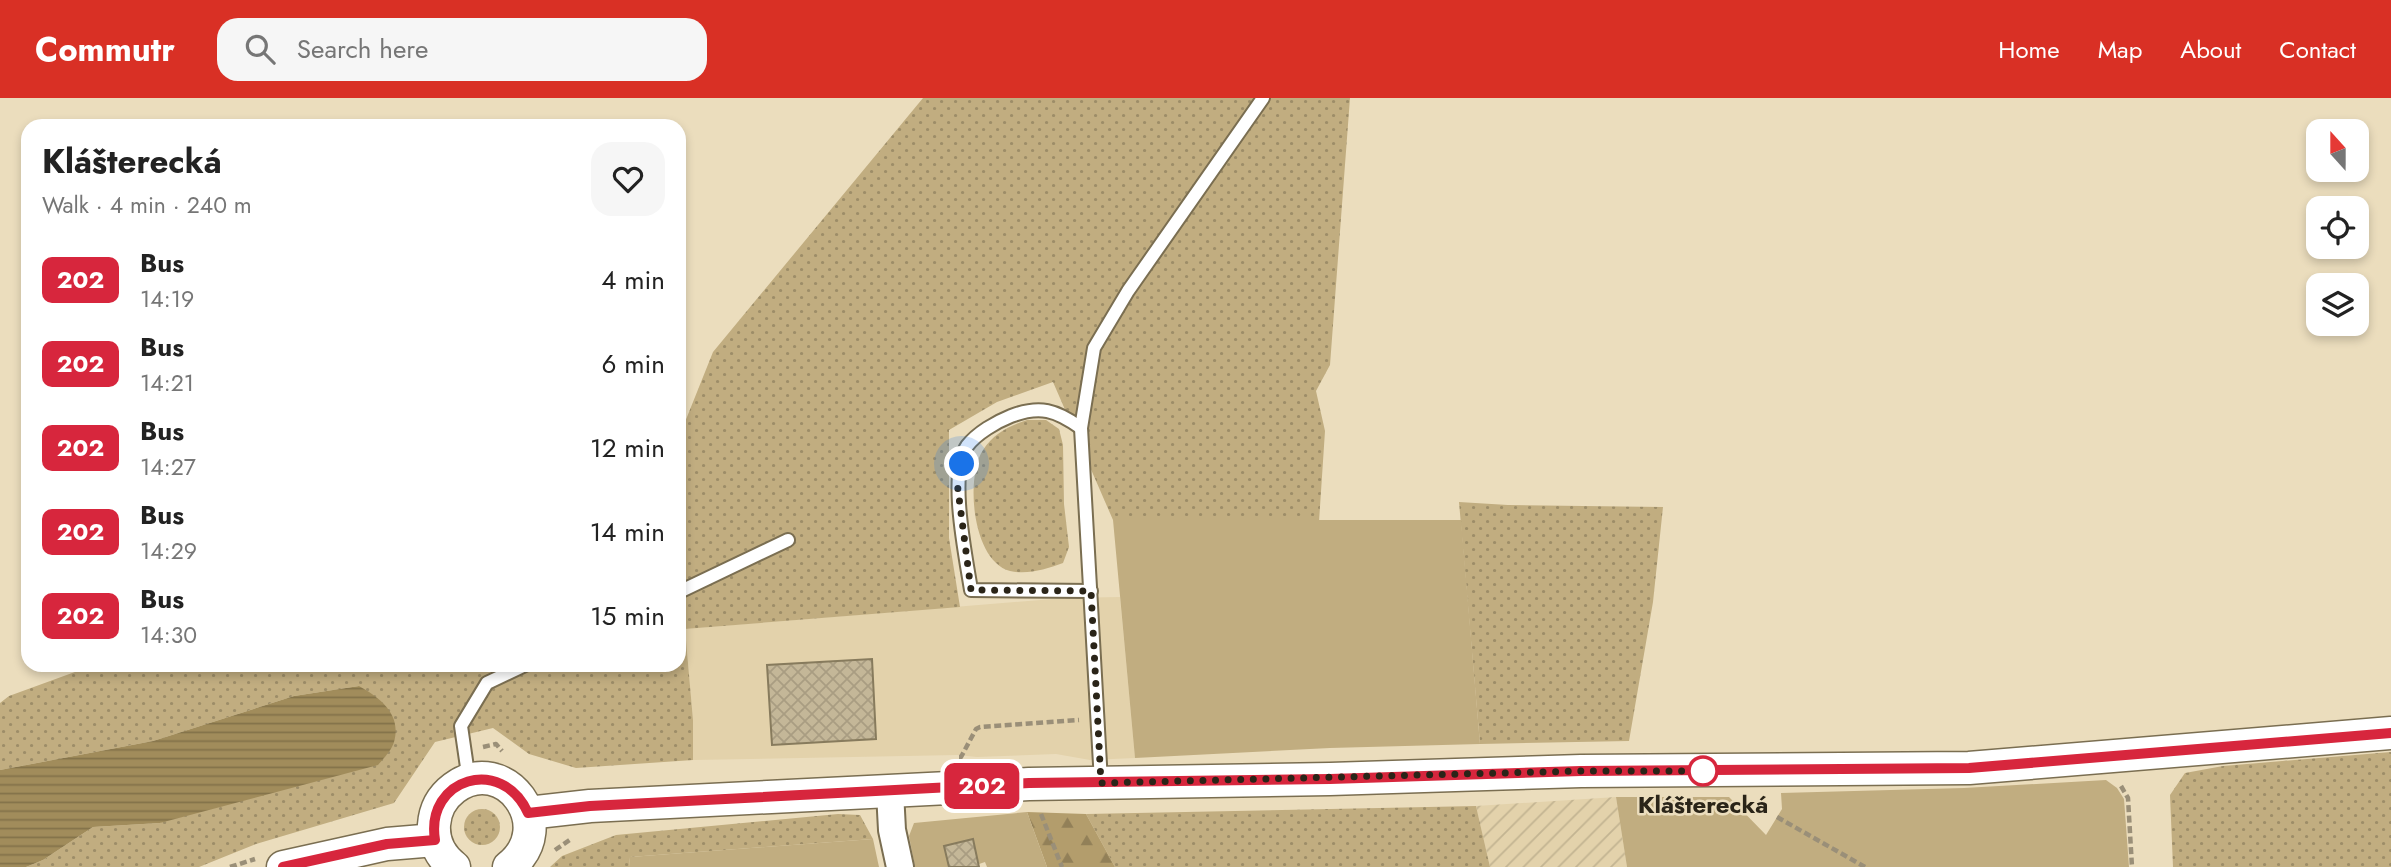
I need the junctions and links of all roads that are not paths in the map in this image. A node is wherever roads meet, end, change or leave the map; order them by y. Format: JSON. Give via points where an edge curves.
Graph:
{"nodes":[{"id":1,"x":1263,"y":98,"type":"edge"},
{"id":2,"x":1081,"y":428,"type":"junction"},
{"id":3,"x":788,"y":540,"type":"dead end"},
{"id":4,"x":686,"y":589,"type":"edge"},
{"id":5,"x":1091,"y":591,"type":"junction"},
{"id":6,"x":510,"y":672,"type":"edge"},
{"id":7,"x":2391,"y":733,"type":"edge"},
{"id":8,"x":469,"y":781,"type":"junction"},
{"id":9,"x":1101,"y":783,"type":"junction"},
{"id":10,"x":890,"y":792,"type":"junction"},
{"id":11,"x":528,"y":813,"type":"junction"},
{"id":12,"x":435,"y":840,"type":"junction"},
{"id":13,"x":283,"y":867,"type":"edge"},
{"id":14,"x":454,"y":867,"type":"edge"},
{"id":15,"x":509,"y":867,"type":"edge"},
{"id":16,"x":900,"y":867,"type":"edge"}],
"edges":[{"from":1,"to":2,"type":"lane","via":[[1128,291],[1094,348]]},
{"from":2,"to":5,"type":"lane"},
{"from":2,"to":5,"type":"lane","via":[[1060,413],[1028,410],[996,422],[967,447],[957,482],[971,590]]},
{"from":3,"to":4,"type":"lane"},
{"from":5,"to":9,"type":"lane"},
{"from":6,"to":8,"type":"lane","via":[[487,683],[461,726]]},
{"from":7,"to":9,"type":"street","via":[[1969,768],[1581,771]]},
{"from":8,"to":11,"type":"street","via":[[490,779],[509,787]]},
{"from":8,"to":12,"type":"street","via":[[443,799],[434,819]]},
{"from":9,"to":10,"type":"street"},
{"from":10,"to":11,"type":"street"},
{"from":10,"to":16,"type":"street"},
{"from":11,"to":15,"type":"street","via":[[529,841]]},
{"from":12,"to":13,"type":"street","via":[[387,844]]},
{"from":12,"to":14,"type":"street"}]}
